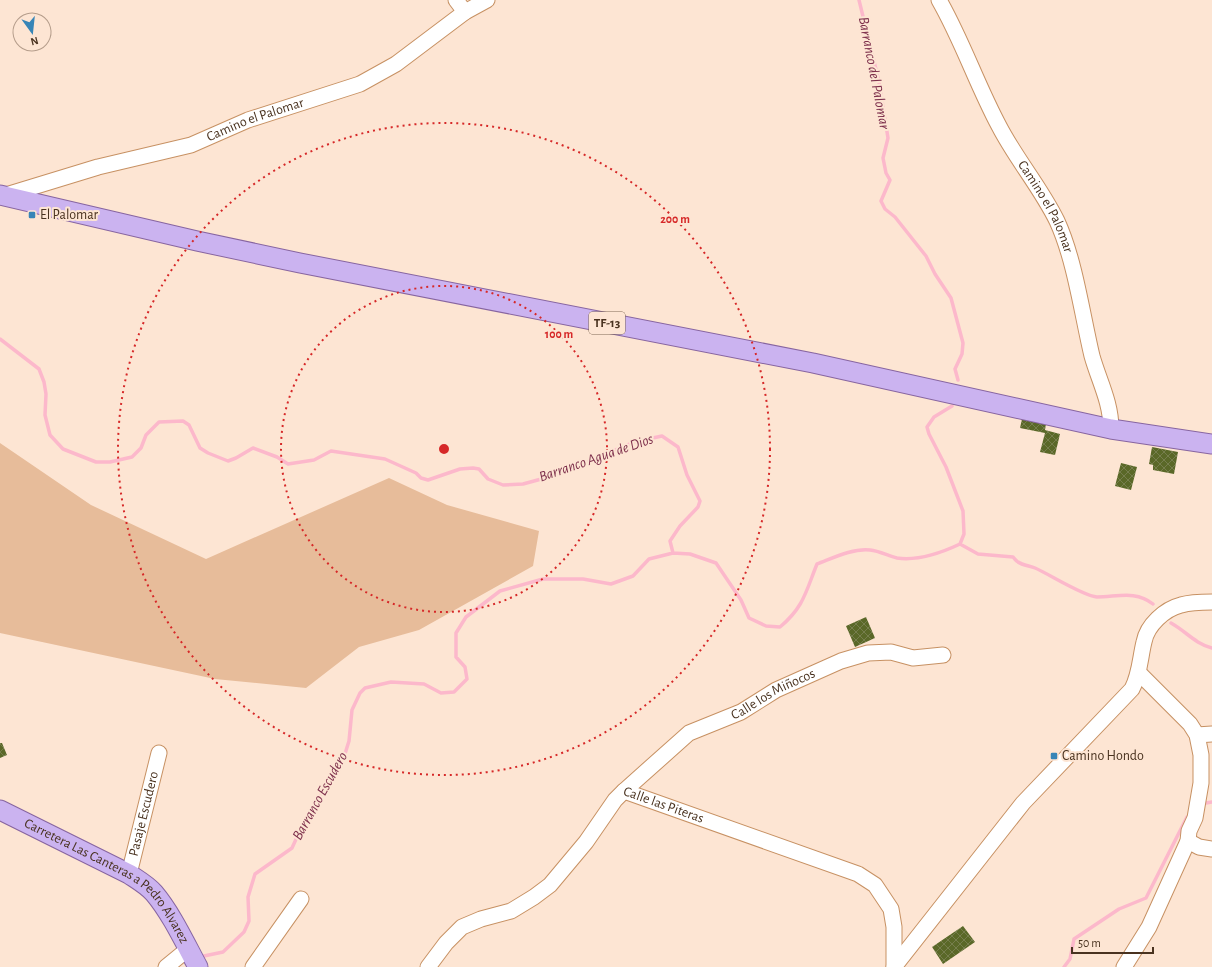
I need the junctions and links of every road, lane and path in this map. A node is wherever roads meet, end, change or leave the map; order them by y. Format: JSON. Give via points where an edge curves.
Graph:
{"nodes":[{"id":1,"x":487,"y":0,"type":"edge"},
{"id":2,"x":939,"y":0,"type":"edge"},
{"id":3,"x":460,"y":6,"type":"edge"},
{"id":4,"x":2,"y":196,"type":"edge"},
{"id":5,"x":1111,"y":429,"type":"junction"},
{"id":6,"x":1212,"y":444,"type":"edge"},
{"id":7,"x":1212,"y":602,"type":"edge"},
{"id":8,"x":943,"y":655,"type":"dead end"},
{"id":9,"x":1138,"y":673,"type":"junction"},
{"id":10,"x":1205,"y":735,"type":"edge"},
{"id":11,"x":159,"y":753,"type":"dead end"},
{"id":12,"x":624,"y":791,"type":"junction"},
{"id":13,"x":0,"y":810,"type":"edge"},
{"id":14,"x":1188,"y":841,"type":"junction"},
{"id":15,"x":1212,"y":849,"type":"edge"},
{"id":16,"x":129,"y":874,"type":"junction"},
{"id":17,"x":301,"y":899,"type":"dead end"},
{"id":18,"x":188,"y":949,"type":"junction"},
{"id":19,"x":166,"y":967,"type":"edge"},
{"id":20,"x":198,"y":967,"type":"edge"},
{"id":21,"x":253,"y":967,"type":"edge"},
{"id":22,"x":428,"y":967,"type":"edge"},
{"id":23,"x":894,"y":967,"type":"edge"},
{"id":24,"x":1124,"y":967,"type":"edge"}],
"edges":[{"from":1,"to":3,"type":"street","name":"Camino el Palomar"},
{"from":2,"to":5,"type":"street","name":"Camino el Palomar","via":[[952,22],[999,126],[1044,196],[1058,223],[1093,358],[1111,412]]},
{"from":3,"to":4,"type":"street","name":"Camino el Palomar","via":[[396,64],[360,84],[248,120],[190,145],[98,167]]},
{"from":4,"to":5,"type":"main road","number":"TF-13","via":[[292,262],[813,363]]},
{"from":5,"to":6,"type":"main road","number":"TF-13"},
{"from":7,"to":9,"type":"street","via":[[1181,605],[1171,609],[1153,623],[1144,640]]},
{"from":8,"to":12,"type":"street","name":"Calle los Miñocos","via":[[913,658],[891,652],[868,654],[829,667],[776,690],[741,712],[689,733]]},
{"from":9,"to":10,"type":"street","via":[[1190,724]]},
{"from":9,"to":23,"type":"street","via":[[1132,689],[1023,803]]},
{"from":10,"to":14,"type":"street","via":[[1201,755],[1201,783]]},
{"from":11,"to":16,"type":"street","name":"Pasaje Escudero"},
{"from":12,"to":22,"type":"street","name":"Calle las Piteras","via":[[550,885],[511,911],[480,919],[462,927]]},
{"from":12,"to":23,"type":"street","name":"Calle las Piteras","via":[[858,874],[876,885],[891,909],[894,927]]},
{"from":13,"to":16,"type":"main road","name":"Carretera Las Canteras a Pedro Alvarez"},
{"from":14,"to":15,"type":"street","via":[[1199,847]]},
{"from":14,"to":24,"type":"street","via":[[1149,927]]},
{"from":16,"to":18,"type":"main road","name":"Carretera Las Canteras a Pedro Alvarez","via":[[154,892]]},
{"from":17,"to":21,"type":"street"},
{"from":18,"to":19,"type":"street"},
{"from":18,"to":20,"type":"main road","name":"Carretera Las Canteras a Pedro Alvarez"}]}
